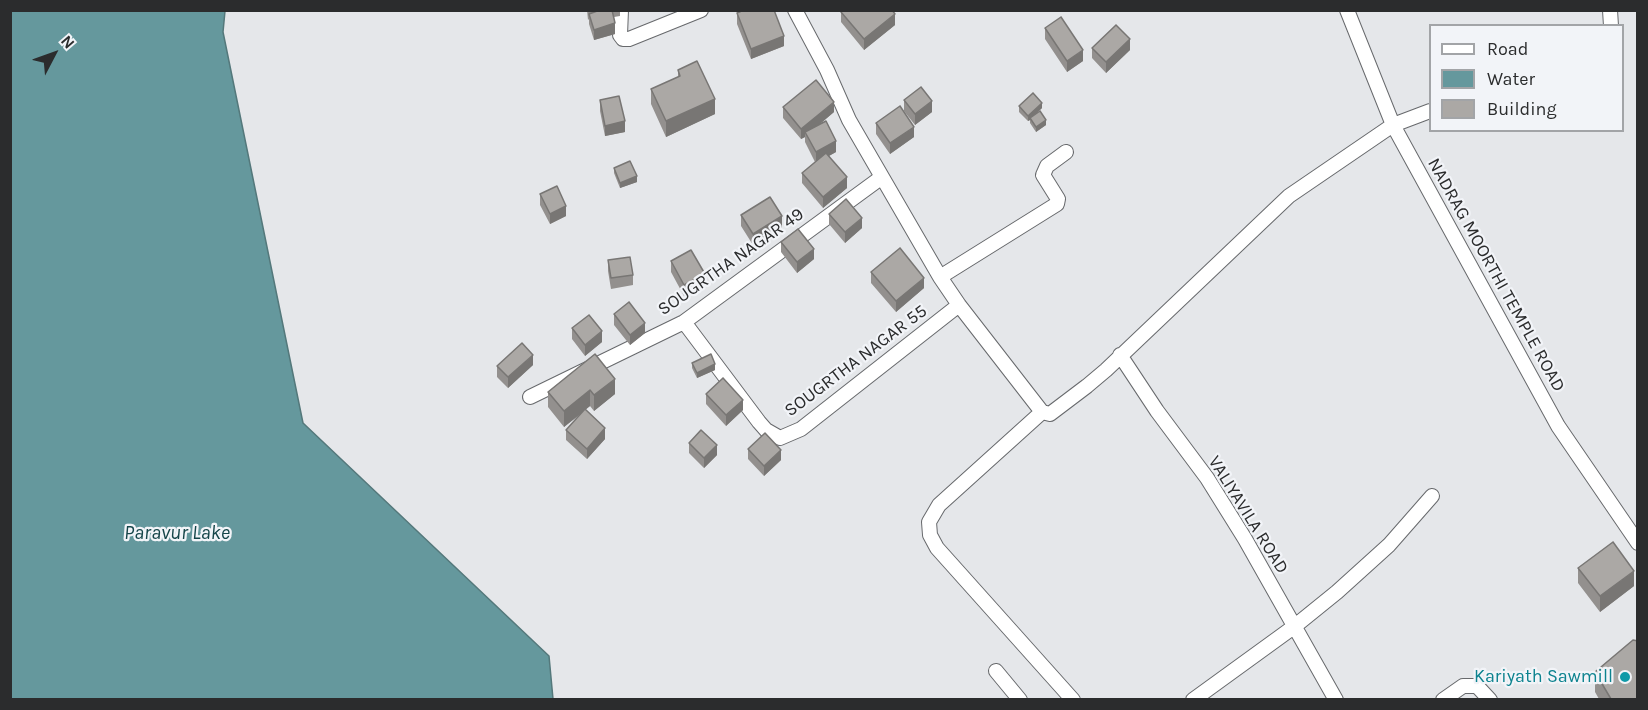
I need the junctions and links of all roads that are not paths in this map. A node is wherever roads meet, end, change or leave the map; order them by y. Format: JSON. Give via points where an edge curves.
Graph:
{"nodes":[{"id":1,"x":621,"y":10,"type":"edge"},
{"id":2,"x":702,"y":10,"type":"edge"},
{"id":3,"x":795,"y":10,"type":"edge"},
{"id":4,"x":1347,"y":10,"type":"edge"},
{"id":5,"x":1429,"y":112,"type":"edge"},
{"id":6,"x":1393,"y":125,"type":"junction"},
{"id":7,"x":1066,"y":152,"type":"dead end"},
{"id":8,"x":882,"y":177,"type":"junction"},
{"id":9,"x":940,"y":277,"type":"junction"},
{"id":10,"x":959,"y":304,"type":"junction"},
{"id":11,"x":684,"y":322,"type":"junction"},
{"id":12,"x":1120,"y":355,"type":"junction"},
{"id":13,"x":530,"y":397,"type":"dead end"},
{"id":14,"x":1042,"y":412,"type":"junction"},
{"id":15,"x":1432,"y":496,"type":"dead end"},
{"id":16,"x":1638,"y":543,"type":"edge"},
{"id":17,"x":1295,"y":626,"type":"junction"},
{"id":18,"x":996,"y":671,"type":"dead end"},
{"id":19,"x":1020,"y":699,"type":"edge"},
{"id":20,"x":1073,"y":699,"type":"edge"},
{"id":21,"x":1193,"y":699,"type":"edge"},
{"id":22,"x":1336,"y":699,"type":"edge"},
{"id":23,"x":1443,"y":699,"type":"edge"},
{"id":24,"x":1490,"y":699,"type":"edge"}],
"edges":[{"from":1,"to":2,"type":"street","via":[[620,35],[629,39]]},
{"from":3,"to":8,"type":"street"},
{"from":4,"to":6,"type":"street","name":"NADRAG MOORTHI TEMPLE ROAD"},
{"from":5,"to":6,"type":"street"},
{"from":6,"to":12,"type":"street","via":[[1288,196]]},
{"from":6,"to":16,"type":"street","name":"NADRAG MOORTHI TEMPLE ROAD","via":[[1558,426]]},
{"from":7,"to":9,"type":"street","via":[[1047,166],[1043,175],[1058,199],[1057,204]]},
{"from":8,"to":9,"type":"street"},
{"from":8,"to":11,"type":"street","name":"SOUGRTHA NAGAR 49"},
{"from":9,"to":10,"type":"street"},
{"from":10,"to":11,"type":"street","name":"SOUGRTHA NAGAR 55","via":[[801,429],[780,438],[759,422]]},
{"from":10,"to":14,"type":"street"},
{"from":11,"to":13,"type":"street","name":"SOUGRTHA NAGAR 49"},
{"from":12,"to":14,"type":"street","via":[[1088,386],[1050,414]]},
{"from":12,"to":17,"type":"street","name":"VALIYAVILA ROAD","via":[[1206,478]]},
{"from":14,"to":20,"type":"street","via":[[939,505],[929,522],[930,535],[937,548]]},
{"from":15,"to":17,"type":"street","via":[[1382,552]]},
{"from":17,"to":21,"type":"street"},
{"from":17,"to":22,"type":"street","name":"VALIYAVILA ROAD"},
{"from":18,"to":19,"type":"street"},
{"from":23,"to":24,"type":"street","via":[[1463,686],[1477,686]]}]}
